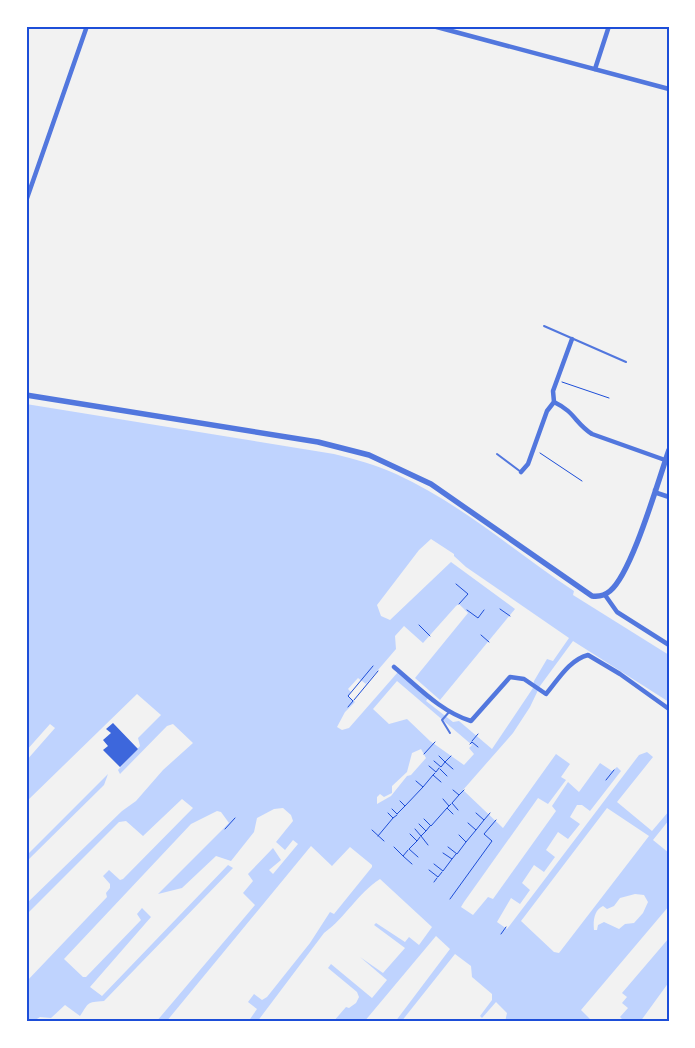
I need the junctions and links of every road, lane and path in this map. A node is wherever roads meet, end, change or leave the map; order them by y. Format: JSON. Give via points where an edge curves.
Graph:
{"nodes":[{"id":1,"x":87,"y":26,"type":"edge"},
{"id":2,"x":433,"y":26,"type":"edge"},
{"id":3,"x":609,"y":26,"type":"edge"},
{"id":4,"x":595,"y":69,"type":"junction"},
{"id":5,"x":669,"y":89,"type":"edge"},
{"id":6,"x":26,"y":202,"type":"edge"},
{"id":7,"x":544,"y":326,"type":"dead end"},
{"id":8,"x":572,"y":339,"type":"junction"},
{"id":9,"x":626,"y":362,"type":"dead end"},
{"id":10,"x":557,"y":380,"type":"junction"},
{"id":11,"x":26,"y":395,"type":"edge"},
{"id":12,"x":609,"y":398,"type":"dead end"},
{"id":13,"x":554,"y":402,"type":"junction"},
{"id":14,"x":533,"y":448,"type":"junction"},
{"id":15,"x":669,"y":450,"type":"edge"},
{"id":16,"x":497,"y":454,"type":"dead end"},
{"id":17,"x":665,"y":460,"type":"junction"},
{"id":18,"x":522,"y":472,"type":"joint"},
{"id":19,"x":582,"y":481,"type":"dead end"},
{"id":20,"x":655,"y":490,"type":"junction"},
{"id":21,"x":669,"y":497,"type":"edge"},
{"id":22,"x":456,"y":584,"type":"dead end"},
{"id":23,"x":605,"y":595,"type":"junction"},
{"id":24,"x":459,"y":604,"type":"dead end"},
{"id":25,"x":500,"y":609,"type":"dead end"},
{"id":26,"x":467,"y":610,"type":"dead end"},
{"id":27,"x":484,"y":610,"type":"dead end"},
{"id":28,"x":510,"y":616,"type":"dead end"},
{"id":29,"x":419,"y":625,"type":"dead end"},
{"id":30,"x":430,"y":636,"type":"dead end"},
{"id":31,"x":481,"y":636,"type":"dead end"},
{"id":32,"x":489,"y":642,"type":"dead end"},
{"id":33,"x":669,"y":645,"type":"edge"},
{"id":34,"x":373,"y":666,"type":"dead end"},
{"id":35,"x":394,"y":666,"type":"dead end"},
{"id":36,"x":378,"y":671,"type":"dead end"},
{"id":37,"x":354,"y":700,"type":"junction"},
{"id":38,"x":348,"y":707,"type":"dead end"},
{"id":39,"x":669,"y":709,"type":"edge"},
{"id":40,"x":448,"y":713,"type":"junction"},
{"id":41,"x":450,"y":733,"type":"dead end"},
{"id":42,"x":478,"y":734,"type":"dead end"},
{"id":43,"x":435,"y":742,"type":"dead end"},
{"id":44,"x":478,"y":747,"type":"dead end"},
{"id":45,"x":424,"y":754,"type":"dead end"},
{"id":46,"x":439,"y":756,"type":"dead end"},
{"id":47,"x":451,"y":756,"type":"dead end"},
{"id":48,"x":434,"y":760,"type":"dead end"},
{"id":49,"x":445,"y":762,"type":"junction"},
{"id":50,"x":429,"y":766,"type":"dead end"},
{"id":51,"x":440,"y":768,"type":"junction"},
{"id":52,"x":453,"y":769,"type":"dead end"},
{"id":53,"x":614,"y":770,"type":"dead end"},
{"id":54,"x":436,"y":772,"type":"junction"},
{"id":55,"x":433,"y":775,"type":"junction"},
{"id":56,"x":448,"y":776,"type":"dead end"},
{"id":57,"x":606,"y":780,"type":"dead end"},
{"id":58,"x":416,"y":781,"type":"dead end"},
{"id":59,"x":441,"y":782,"type":"dead end"},
{"id":60,"x":422,"y":787,"type":"junction"},
{"id":61,"x":453,"y":790,"type":"dead end"},
{"id":62,"x":464,"y":790,"type":"dead end"},
{"id":63,"x":459,"y":795,"type":"junction"},
{"id":64,"x":443,"y":799,"type":"dead end"},
{"id":65,"x":400,"y":801,"type":"dead end"},
{"id":66,"x":452,"y":803,"type":"junction"},
{"id":67,"x":405,"y":806,"type":"junction"},
{"id":68,"x":449,"y":806,"type":"junction"},
{"id":69,"x":447,"y":808,"type":"junction"},
{"id":70,"x":392,"y":809,"type":"dead end"},
{"id":71,"x":458,"y":810,"type":"dead end"},
{"id":72,"x":388,"y":813,"type":"dead end"},
{"id":73,"x":476,"y":813,"type":"dead end"},
{"id":74,"x":490,"y":813,"type":"dead end"},
{"id":75,"x":397,"y":814,"type":"junction"},
{"id":76,"x":453,"y":814,"type":"dead end"},
{"id":77,"x":235,"y":818,"type":"dead end"},
{"id":78,"x":394,"y":818,"type":"junction"},
{"id":79,"x":424,"y":819,"type":"dead end"},
{"id":80,"x":484,"y":820,"type":"junction"},
{"id":81,"x":496,"y":820,"type":"dead end"},
{"id":82,"x":468,"y":823,"type":"dead end"},
{"id":83,"x":419,"y":824,"type":"dead end"},
{"id":84,"x":431,"y":826,"type":"junction"},
{"id":85,"x":224,"y":829,"type":"dead end"},
{"id":86,"x":415,"y":829,"type":"dead end"},
{"id":87,"x":372,"y":830,"type":"dead end"},
{"id":88,"x":476,"y":830,"type":"junction"},
{"id":89,"x":426,"y":831,"type":"junction"},
{"id":90,"x":410,"y":834,"type":"dead end"},
{"id":91,"x":458,"y":835,"type":"dead end"},
{"id":92,"x":378,"y":836,"type":"junction"},
{"id":93,"x":421,"y":836,"type":"junction"},
{"id":94,"x":384,"y":841,"type":"dead end"},
{"id":95,"x":417,"y":841,"type":"junction"},
{"id":96,"x":466,"y":842,"type":"junction"},
{"id":97,"x":428,"y":845,"type":"dead end"},
{"id":98,"x":394,"y":847,"type":"dead end"},
{"id":99,"x":448,"y":847,"type":"dead end"},
{"id":100,"x":409,"y":849,"type":"junction"},
{"id":101,"x":443,"y":853,"type":"dead end"},
{"id":102,"x":457,"y":854,"type":"junction"},
{"id":103,"x":403,"y":856,"type":"junction"},
{"id":104,"x":418,"y":857,"type":"dead end"},
{"id":105,"x":452,"y":859,"type":"junction"},
{"id":106,"x":412,"y":864,"type":"dead end"},
{"id":107,"x":434,"y":864,"type":"dead end"},
{"id":108,"x":429,"y":870,"type":"dead end"},
{"id":109,"x":443,"y":871,"type":"junction"},
{"id":110,"x":438,"y":877,"type":"junction"},
{"id":111,"x":434,"y":882,"type":"dead end"},
{"id":112,"x":450,"y":898,"type":"dead end"},
{"id":113,"x":506,"y":927,"type":"dead end"},
{"id":114,"x":501,"y":934,"type":"dead end"}],
"edges":[{"from":1,"to":6,"type":"street"},
{"from":2,"to":4,"type":"street"},
{"from":3,"to":4,"type":"street"},
{"from":4,"to":5,"type":"street"},
{"from":7,"to":8,"type":"lane"},
{"from":8,"to":9,"type":"lane"},
{"from":8,"to":10,"type":"street"},
{"from":10,"to":12,"type":"path"},
{"from":10,"to":13,"type":"street"},
{"from":11,"to":23,"type":"street","via":[[318,442],[369,455],[431,484],[592,596]]},
{"from":13,"to":14,"type":"street","via":[[547,411]]},
{"from":13,"to":17,"type":"street","via":[[574,414],[592,434]]},
{"from":14,"to":18,"type":"street"},
{"from":14,"to":19,"type":"path"},
{"from":15,"to":17,"type":"street"},
{"from":16,"to":18,"type":"lane"},
{"from":17,"to":20,"type":"street"},
{"from":20,"to":21,"type":"street"},
{"from":20,"to":23,"type":"street","via":[[627,566],[617,584]]},
{"from":22,"to":24,"type":"path","via":[[468,594]]},
{"from":23,"to":33,"type":"street","via":[[617,612]]},
{"from":25,"to":28,"type":"path"},
{"from":26,"to":27,"type":"path","via":[[478,618]]},
{"from":29,"to":30,"type":"path"},
{"from":31,"to":32,"type":"path"},
{"from":34,"to":37,"type":"path","via":[[348,696]]},
{"from":35,"to":40,"type":"street"},
{"from":36,"to":37,"type":"path"},
{"from":37,"to":38,"type":"path"},
{"from":39,"to":40,"type":"street","via":[[588,656],[571,664],[546,694],[520,677],[510,677],[471,721]]},
{"from":40,"to":41,"type":"lane","via":[[442,720]]},
{"from":42,"to":44,"type":"path","via":[[471,743]]},
{"from":43,"to":45,"type":"path"},
{"from":46,"to":49,"type":"path"},
{"from":47,"to":49,"type":"path"},
{"from":48,"to":51,"type":"path"},
{"from":49,"to":51,"type":"path"},
{"from":49,"to":52,"type":"path"},
{"from":50,"to":54,"type":"path"},
{"from":51,"to":54,"type":"path"},
{"from":51,"to":56,"type":"path"},
{"from":53,"to":57,"type":"path"},
{"from":54,"to":55,"type":"path"},
{"from":55,"to":59,"type":"path"},
{"from":55,"to":60,"type":"path"},
{"from":58,"to":60,"type":"path"},
{"from":60,"to":67,"type":"path"},
{"from":61,"to":63,"type":"path"},
{"from":62,"to":63,"type":"path"},
{"from":63,"to":66,"type":"path"},
{"from":64,"to":68,"type":"path"},
{"from":65,"to":67,"type":"path"},
{"from":66,"to":68,"type":"path"},
{"from":66,"to":71,"type":"path"},
{"from":67,"to":75,"type":"path"},
{"from":68,"to":69,"type":"path"},
{"from":69,"to":76,"type":"path"},
{"from":69,"to":84,"type":"path"},
{"from":70,"to":75,"type":"path"},
{"from":72,"to":78,"type":"path"},
{"from":73,"to":80,"type":"path"},
{"from":74,"to":80,"type":"path"},
{"from":75,"to":78,"type":"path"},
{"from":77,"to":85,"type":"path"},
{"from":78,"to":92,"type":"path"},
{"from":79,"to":84,"type":"path"},
{"from":80,"to":88,"type":"path"},
{"from":81,"to":112,"type":"path","via":[[484,834],[492,841]]},
{"from":82,"to":88,"type":"path"},
{"from":83,"to":89,"type":"path"},
{"from":84,"to":89,"type":"path"},
{"from":86,"to":93,"type":"path"},
{"from":87,"to":92,"type":"path"},
{"from":88,"to":96,"type":"path"},
{"from":89,"to":93,"type":"path"},
{"from":90,"to":95,"type":"path"},
{"from":91,"to":96,"type":"path"},
{"from":92,"to":94,"type":"path"},
{"from":93,"to":95,"type":"path"},
{"from":93,"to":97,"type":"path"},
{"from":95,"to":100,"type":"path"},
{"from":96,"to":102,"type":"path"},
{"from":98,"to":103,"type":"path"},
{"from":99,"to":102,"type":"path"},
{"from":100,"to":103,"type":"path"},
{"from":100,"to":104,"type":"path"},
{"from":101,"to":105,"type":"path"},
{"from":102,"to":105,"type":"path"},
{"from":103,"to":106,"type":"path"},
{"from":105,"to":109,"type":"path"},
{"from":107,"to":109,"type":"path"},
{"from":108,"to":110,"type":"path"},
{"from":109,"to":110,"type":"path"},
{"from":110,"to":111,"type":"path"},
{"from":113,"to":114,"type":"path"}]}
